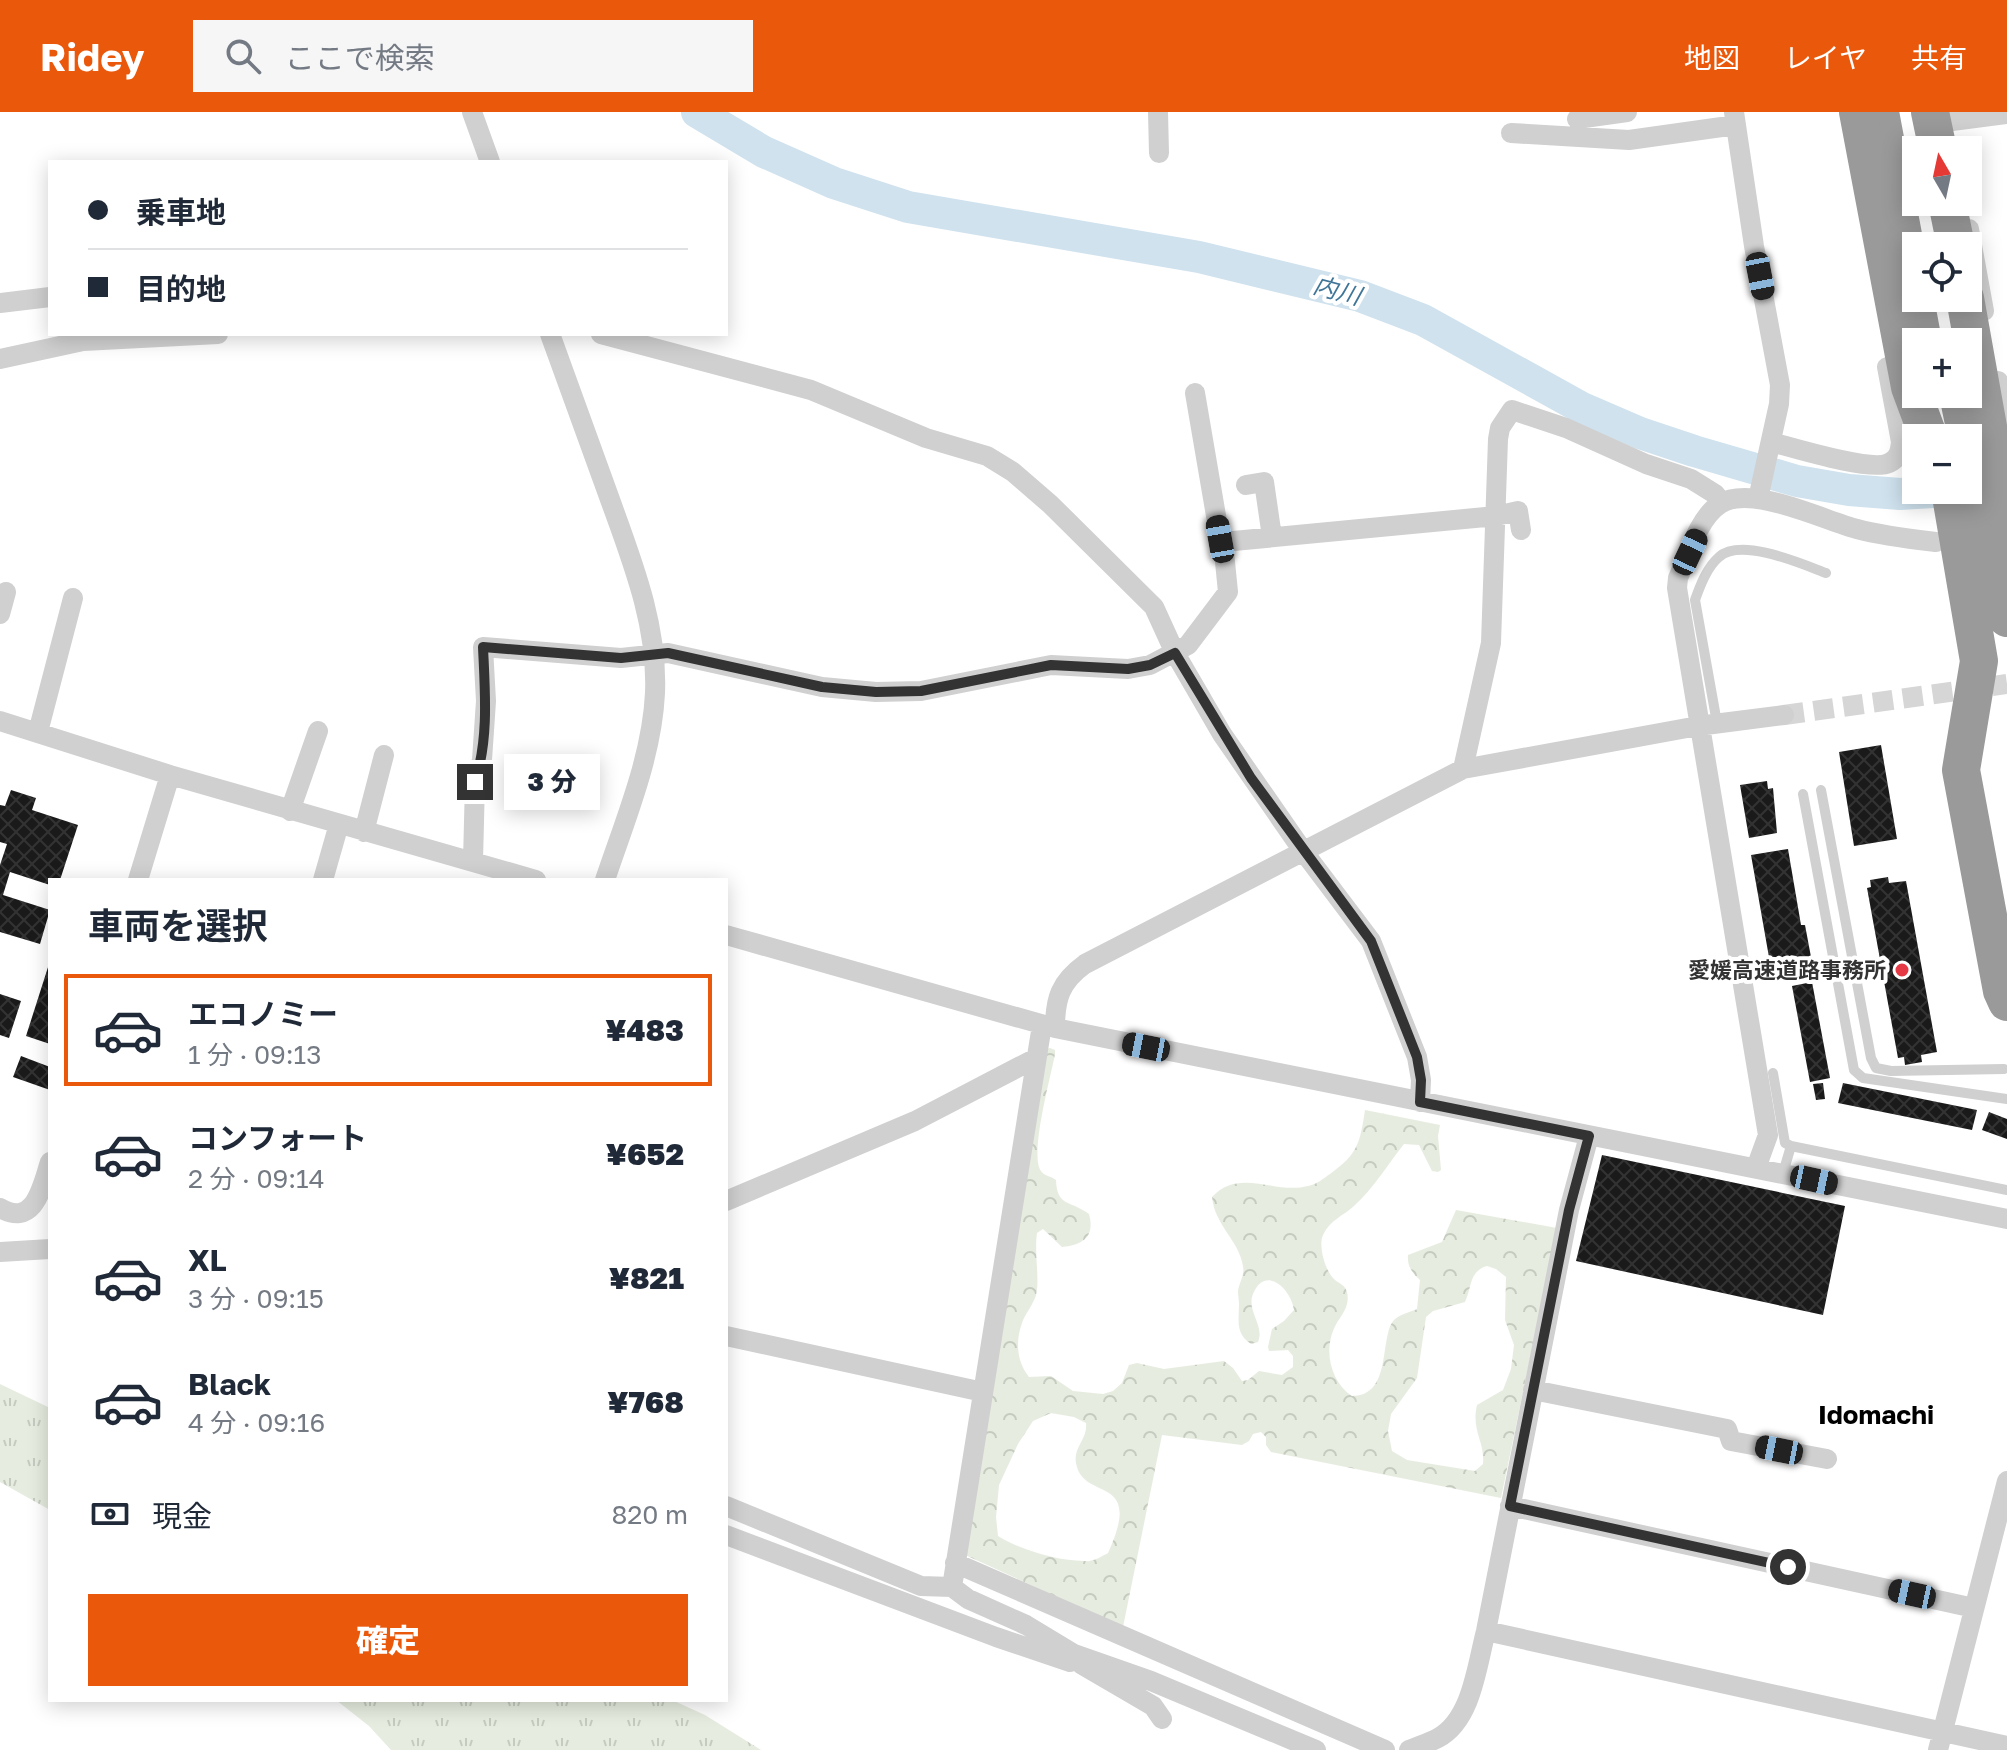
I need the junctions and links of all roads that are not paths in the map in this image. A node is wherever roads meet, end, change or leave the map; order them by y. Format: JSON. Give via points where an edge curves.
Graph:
{"nodes":[{"id":1,"x":472,"y":112,"type":"edge"},
{"id":2,"x":1158,"y":112,"type":"edge"},
{"id":3,"x":1627,"y":112,"type":"edge"},
{"id":4,"x":1840,"y":112,"type":"edge"},
{"id":5,"x":1858,"y":112,"type":"edge"},
{"id":6,"x":1880,"y":112,"type":"edge"},
{"id":7,"x":1906,"y":112,"type":"edge"},
{"id":8,"x":2007,"y":114,"type":"edge"},
{"id":9,"x":1577,"y":119,"type":"dead end"},
{"id":10,"x":1735,"y":119,"type":"edge"},
{"id":11,"x":1941,"y":124,"type":"edge"},
{"id":12,"x":1511,"y":133,"type":"dead end"},
{"id":13,"x":1910,"y":136,"type":"edge"},
{"id":14,"x":1159,"y":153,"type":"dead end"},
{"id":15,"x":489,"y":160,"type":"edge"},
{"id":16,"x":1967,"y":216,"type":"edge"},
{"id":17,"x":48,"y":297,"type":"edge"},
{"id":18,"x":0,"y":303,"type":"edge"},
{"id":19,"x":1965,"y":312,"type":"edge"},
{"id":20,"x":1920,"y":328,"type":"edge"},
{"id":21,"x":1989,"y":334,"type":"junction"},
{"id":22,"x":1982,"y":335,"type":"edge"},
{"id":23,"x":179,"y":336,"type":"edge"},
{"id":24,"x":551,"y":336,"type":"edge"},
{"id":25,"x":608,"y":336,"type":"edge"},
{"id":26,"x":1902,"y":349,"type":"edge"},
{"id":27,"x":1885,"y":352,"type":"junction"},
{"id":28,"x":0,"y":359,"type":"edge"},
{"id":29,"x":1195,"y":393,"type":"dead end"},
{"id":30,"x":2007,"y":422,"type":"edge"},
{"id":31,"x":1924,"y":424,"type":"edge"},
{"id":32,"x":1770,"y":446,"type":"junction"},
{"id":33,"x":1246,"y":485,"type":"dead end"},
{"id":34,"x":1759,"y":494,"type":"junction"},
{"id":35,"x":1722,"y":503,"type":"junction"},
{"id":36,"x":1961,"y":509,"type":"edge"},
{"id":37,"x":1496,"y":516,"type":"junction"},
{"id":38,"x":1521,"y":530,"type":"dead end"},
{"id":39,"x":1272,"y":537,"type":"junction"},
{"id":40,"x":1223,"y":542,"type":"junction"},
{"id":41,"x":1826,"y":573,"type":"dead end"},
{"id":42,"x":6,"y":592,"type":"dead end"},
{"id":43,"x":73,"y":598,"type":"dead end"},
{"id":44,"x":0,"y":614,"type":"edge"},
{"id":45,"x":2007,"y":618,"type":"edge"},
{"id":46,"x":1175,"y":653,"type":"junction"},
{"id":47,"x":654,"y":654,"type":"junction"},
{"id":48,"x":1784,"y":715,"type":"tunnel mouth"},
{"id":49,"x":0,"y":721,"type":"edge"},
{"id":50,"x":1708,"y":725,"type":"junction"},
{"id":51,"x":318,"y":731,"type":"dead end"},
{"id":52,"x":38,"y":732,"type":"junction"},
{"id":53,"x":384,"y":755,"type":"dead end"},
{"id":54,"x":1463,"y":769,"type":"junction"},
{"id":55,"x":170,"y":775,"type":"junction"},
{"id":56,"x":1821,"y":790,"type":"dead end"},
{"id":57,"x":1803,"y":794,"type":"dead end"},
{"id":58,"x":290,"y":811,"type":"junction"},
{"id":59,"x":339,"y":824,"type":"junction"},
{"id":60,"x":364,"y":832,"type":"junction"},
{"id":61,"x":1303,"y":851,"type":"junction"},
{"id":62,"x":473,"y":861,"type":"junction"},
{"id":63,"x":139,"y":878,"type":"edge"},
{"id":64,"x":324,"y":878,"type":"edge"},
{"id":65,"x":529,"y":878,"type":"edge"},
{"id":66,"x":606,"y":878,"type":"edge"},
{"id":67,"x":728,"y":936,"type":"edge"},
{"id":68,"x":2007,"y":1002,"type":"edge"},
{"id":69,"x":1048,"y":1027,"type":"junction"},
{"id":70,"x":1036,"y":1058,"type":"junction"},
{"id":71,"x":2004,"y":1069,"type":"dead end"},
{"id":72,"x":1773,"y":1073,"type":"dead end"},
{"id":73,"x":2007,"y":1099,"type":"edge"},
{"id":74,"x":1420,"y":1102,"type":"junction"},
{"id":75,"x":1589,"y":1136,"type":"junction"},
{"id":76,"x":1791,"y":1146,"type":"junction"},
{"id":77,"x":48,"y":1167,"type":"edge"},
{"id":78,"x":1756,"y":1168,"type":"junction"},
{"id":79,"x":1783,"y":1173,"type":"junction"},
{"id":80,"x":2007,"y":1190,"type":"edge"},
{"id":81,"x":728,"y":1200,"type":"edge"},
{"id":82,"x":0,"y":1208,"type":"edge"},
{"id":83,"x":2007,"y":1219,"type":"edge"},
{"id":84,"x":48,"y":1249,"type":"edge"},
{"id":85,"x":0,"y":1252,"type":"edge"},
{"id":86,"x":728,"y":1336,"type":"edge"},
{"id":87,"x":1533,"y":1390,"type":"junction"},
{"id":88,"x":983,"y":1392,"type":"junction"},
{"id":89,"x":1827,"y":1459,"type":"dead end"},
{"id":90,"x":2007,"y":1481,"type":"edge"},
{"id":91,"x":1510,"y":1506,"type":"junction"},
{"id":92,"x":728,"y":1507,"type":"edge"},
{"id":93,"x":728,"y":1536,"type":"edge"},
{"id":94,"x":955,"y":1563,"type":"junction"},
{"id":95,"x":952,"y":1587,"type":"junction"},
{"id":96,"x":1974,"y":1608,"type":"junction"},
{"id":97,"x":1486,"y":1631,"type":"junction"},
{"id":98,"x":1078,"y":1659,"type":"junction"},
{"id":99,"x":1162,"y":1719,"type":"dead end"},
{"id":100,"x":1940,"y":1741,"type":"edge"},
{"id":101,"x":2007,"y":1746,"type":"edge"},
{"id":102,"x":1316,"y":1750,"type":"edge"},
{"id":103,"x":1385,"y":1750,"type":"edge"},
{"id":104,"x":1409,"y":1750,"type":"edge"}],
"edges":[{"from":1,"to":15,"type":"street"},
{"from":2,"to":14,"type":"street"},
{"from":3,"to":9,"type":"street"},
{"from":4,"to":27,"type":"street"},
{"from":5,"to":31,"type":"highway","bridge":true,"via":[[1910,387]]},
{"from":6,"to":20,"type":"highway"},
{"from":7,"to":13,"type":"highway"},
{"from":8,"to":11,"type":"street"},
{"from":10,"to":12,"type":"street","via":[[1629,140]]},
{"from":10,"to":32,"type":"street","via":[[1778,367],[1779,404]]},
{"from":16,"to":21,"type":"street"},
{"from":17,"to":18,"type":"street"},
{"from":19,"to":36,"type":"highway","bridge":true},
{"from":21,"to":22,"type":"street"},
{"from":21,"to":30,"type":"street"},
{"from":23,"to":28,"type":"street","via":[[83,341]]},
{"from":24,"to":47,"type":"street","via":[[632,563]]},
{"from":25,"to":46,"type":"street","via":[[811,390],[926,438],[987,456],[1050,504],[1134,585],[1154,607]]},
{"from":26,"to":27,"type":"street"},
{"from":27,"to":32,"type":"street","via":[[1901,442],[1891,463],[1853,463]]},
{"from":29,"to":40,"type":"street"},
{"from":32,"to":34,"type":"street"},
{"from":33,"to":39,"type":"street","via":[[1264,482]]},
{"from":34,"to":35,"type":"street"},
{"from":34,"to":36,"type":"street","via":[[1856,529]]},
{"from":35,"to":37,"type":"street","via":[[1691,479],[1512,410],[1498,439]]},
{"from":35,"to":50,"type":"street","via":[[1702,526],[1677,588]]},
{"from":36,"to":45,"type":"highway","via":[[1998,558]]},
{"from":36,"to":68,"type":"highway","via":[[1979,661],[1961,770]]},
{"from":37,"to":38,"type":"street","via":[[1518,511]]},
{"from":37,"to":39,"type":"street"},
{"from":37,"to":54,"type":"street","via":[[1491,643]]},
{"from":39,"to":40,"type":"street"},
{"from":40,"to":46,"type":"street","via":[[1228,592],[1201,631]]},
{"from":41,"to":50,"type":"lane","via":[[1755,550],[1719,555],[1695,600]]},
{"from":42,"to":44,"type":"street"},
{"from":43,"to":52,"type":"street"},
{"from":46,"to":47,"type":"street","via":[[1128,669],[1051,665],[921,691],[876,692],[822,687],[680,655]]},
{"from":46,"to":61,"type":"street","via":[[1222,734]]},
{"from":47,"to":62,"type":"street","via":[[621,658],[483,647],[485,713],[475,782]]},
{"from":47,"to":66,"type":"street","via":[[648,743]]},
{"from":48,"to":50,"type":"street"},
{"from":49,"to":52,"type":"street"},
{"from":50,"to":54,"type":"street"},
{"from":50,"to":78,"type":"street","via":[[1768,1135]]},
{"from":51,"to":58,"type":"street"},
{"from":52,"to":55,"type":"street"},
{"from":53,"to":60,"type":"street"},
{"from":54,"to":61,"type":"street"},
{"from":55,"to":58,"type":"street"},
{"from":55,"to":63,"type":"street"},
{"from":56,"to":71,"type":"lane","via":[[1876,1068]]},
{"from":57,"to":73,"type":"lane","via":[[1854,1070],[1863,1078]]},
{"from":58,"to":59,"type":"street"},
{"from":59,"to":60,"type":"street"},
{"from":59,"to":64,"type":"street"},
{"from":60,"to":62,"type":"street"},
{"from":61,"to":69,"type":"street","via":[[1085,964],[1059,991]]},
{"from":61,"to":74,"type":"street","via":[[1378,956],[1417,1057]]},
{"from":62,"to":65,"type":"street"},
{"from":67,"to":69,"type":"street"},
{"from":69,"to":70,"type":"street"},
{"from":69,"to":74,"type":"street"},
{"from":70,"to":81,"type":"street","via":[[915,1121]]},
{"from":70,"to":88,"type":"street"},
{"from":72,"to":76,"type":"lane","via":[[1785,1143]]},
{"from":74,"to":75,"type":"street"},
{"from":75,"to":78,"type":"street"},
{"from":75,"to":87,"type":"street"},
{"from":76,"to":79,"type":"lane"},
{"from":76,"to":80,"type":"lane"},
{"from":77,"to":82,"type":"street","via":[[33,1206],[18,1213]]},
{"from":78,"to":79,"type":"street"},
{"from":79,"to":83,"type":"street"},
{"from":84,"to":85,"type":"street"},
{"from":86,"to":88,"type":"street"},
{"from":87,"to":89,"type":"street","via":[[1727,1429],[1731,1441]]},
{"from":87,"to":91,"type":"street"},
{"from":88,"to":94,"type":"street"},
{"from":90,"to":96,"type":"street"},
{"from":91,"to":96,"type":"street"},
{"from":91,"to":97,"type":"street"},
{"from":92,"to":95,"type":"street","via":[[921,1586]]},
{"from":93,"to":98,"type":"street","via":[[996,1637]]},
{"from":94,"to":95,"type":"street"},
{"from":94,"to":103,"type":"street"},
{"from":95,"to":98,"type":"street"},
{"from":96,"to":100,"type":"street"},
{"from":97,"to":100,"type":"street"},
{"from":97,"to":104,"type":"street","via":[[1458,1718],[1440,1738]]},
{"from":98,"to":99,"type":"street","via":[[1153,1706]]},
{"from":98,"to":102,"type":"street","via":[[1151,1681]]},
{"from":100,"to":101,"type":"street"}]}
